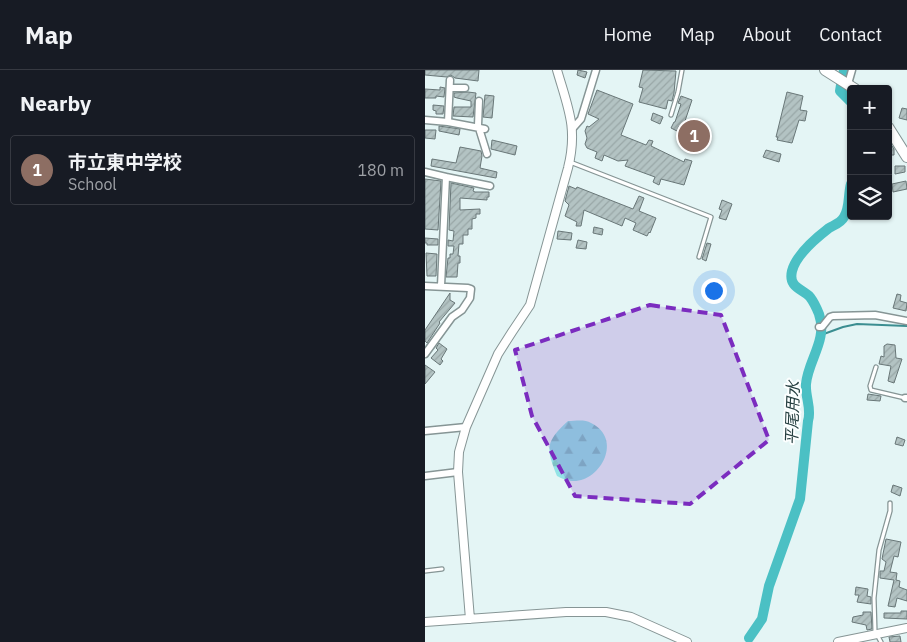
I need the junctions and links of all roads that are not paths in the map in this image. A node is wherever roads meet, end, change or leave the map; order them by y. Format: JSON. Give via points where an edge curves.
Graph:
{"nodes":[{"id":1,"x":557,"y":70,"type":"edge"},
{"id":2,"x":595,"y":70,"type":"edge"},
{"id":3,"x":682,"y":70,"type":"edge"},
{"id":4,"x":825,"y":70,"type":"edge"},
{"id":5,"x":852,"y":70,"type":"edge"},
{"id":6,"x":450,"y":80,"type":"dead end"},
{"id":7,"x":849,"y":85,"type":"edge"},
{"id":8,"x":851,"y":85,"type":"edge"},
{"id":9,"x":450,"y":88,"type":"junction"},
{"id":10,"x":465,"y":88,"type":"dead end"},
{"id":11,"x":479,"y":101,"type":"dead end"},
{"id":12,"x":671,"y":115,"type":"dead end"},
{"id":13,"x":425,"y":120,"type":"edge"},
{"id":14,"x":448,"y":122,"type":"junction"},
{"id":15,"x":481,"y":128,"type":"junction"},
{"id":16,"x":573,"y":128,"type":"junction"},
{"id":17,"x":889,"y":130,"type":"edge"},
{"id":18,"x":487,"y":154,"type":"dead end"},
{"id":19,"x":907,"y":157,"type":"edge"},
{"id":20,"x":569,"y":162,"type":"junction"},
{"id":21,"x":425,"y":172,"type":"edge"},
{"id":22,"x":446,"y":177,"type":"junction"},
{"id":23,"x":490,"y":186,"type":"dead end"},
{"id":24,"x":699,"y":257,"type":"dead end"},
{"id":25,"x":425,"y":286,"type":"edge"},
{"id":26,"x":441,"y":286,"type":"junction"},
{"id":27,"x":907,"y":321,"type":"edge"},
{"id":28,"x":820,"y":327,"type":"dead end"},
{"id":29,"x":425,"y":354,"type":"edge"},
{"id":30,"x":876,"y":368,"type":"dead end"},
{"id":31,"x":906,"y":398,"type":"edge"},
{"id":32,"x":466,"y":427,"type":"junction"},
{"id":33,"x":425,"y":431,"type":"edge"},
{"id":34,"x":458,"y":472,"type":"junction"},
{"id":35,"x":425,"y":476,"type":"edge"},
{"id":36,"x":890,"y":503,"type":"dead end"},
{"id":37,"x":442,"y":569,"type":"dead end"},
{"id":38,"x":425,"y":571,"type":"edge"},
{"id":39,"x":471,"y":619,"type":"junction"},
{"id":40,"x":425,"y":622,"type":"edge"},
{"id":41,"x":907,"y":628,"type":"edge"},
{"id":42,"x":878,"y":634,"type":"junction"},
{"id":43,"x":687,"y":642,"type":"edge"},
{"id":44,"x":838,"y":642,"type":"edge"},
{"id":45,"x":881,"y":642,"type":"edge"}],
"edges":[{"from":1,"to":16,"type":"street"},
{"from":2,"to":16,"type":"street","via":[[581,119]]},
{"from":3,"to":12,"type":"lane"},
{"from":4,"to":7,"type":"main road"},
{"from":5,"to":8,"type":"street"},
{"from":6,"to":9,"type":"street"},
{"from":9,"to":10,"type":"street"},
{"from":9,"to":14,"type":"street"},
{"from":11,"to":15,"type":"street","via":[[477,120]]},
{"from":13,"to":14,"type":"street"},
{"from":14,"to":15,"type":"street"},
{"from":15,"to":18,"type":"street"},
{"from":16,"to":20,"type":"street"},
{"from":17,"to":19,"type":"main road"},
{"from":20,"to":24,"type":"lane","via":[[711,217]]},
{"from":20,"to":32,"type":"street","via":[[531,305],[498,354]]},
{"from":21,"to":22,"type":"street"},
{"from":22,"to":23,"type":"street"},
{"from":22,"to":26,"type":"street"},
{"from":25,"to":26,"type":"street"},
{"from":26,"to":29,"type":"street","via":[[471,289],[470,298]]},
{"from":27,"to":28,"type":"street","via":[[875,315],[833,316]]},
{"from":30,"to":31,"type":"lane","via":[[871,390]]},
{"from":32,"to":33,"type":"street"},
{"from":32,"to":34,"type":"street"},
{"from":34,"to":35,"type":"street"},
{"from":34,"to":39,"type":"street"},
{"from":36,"to":42,"type":"lane","via":[[879,550],[874,598],[874,625]]},
{"from":37,"to":38,"type":"lane"},
{"from":39,"to":40,"type":"street"},
{"from":39,"to":43,"type":"street","via":[[605,612],[631,617]]},
{"from":41,"to":42,"type":"street"},
{"from":42,"to":44,"type":"street"},
{"from":42,"to":45,"type":"lane"}]}
